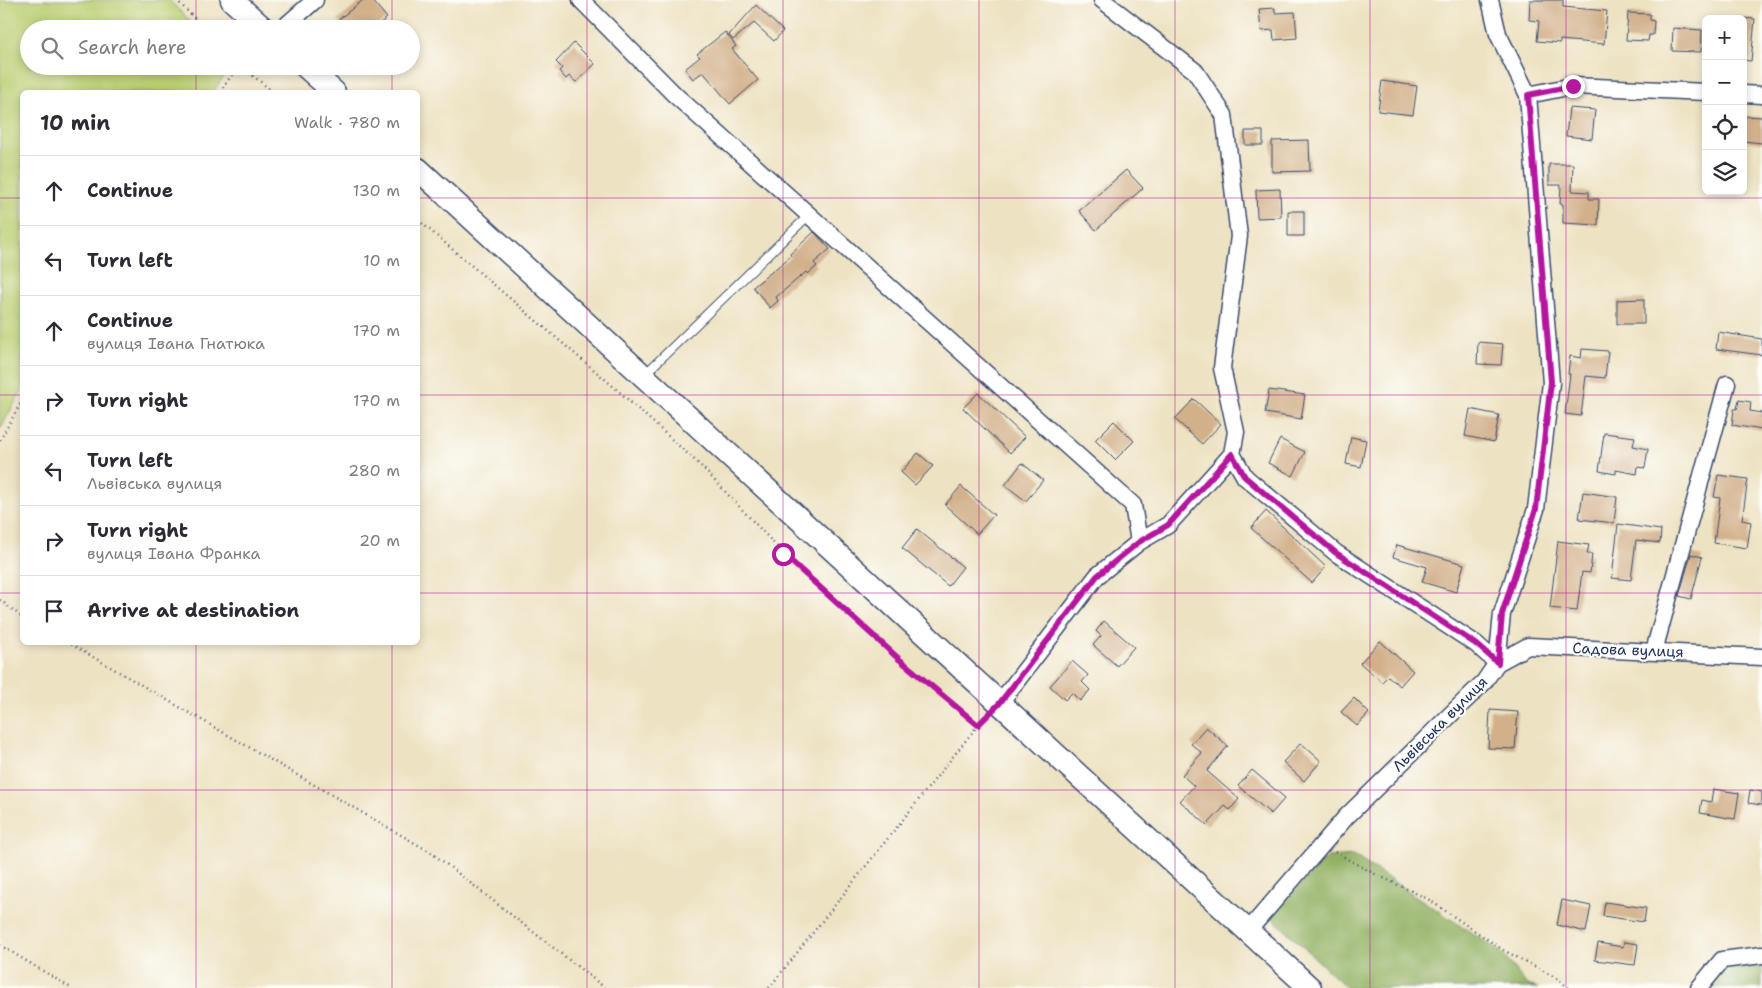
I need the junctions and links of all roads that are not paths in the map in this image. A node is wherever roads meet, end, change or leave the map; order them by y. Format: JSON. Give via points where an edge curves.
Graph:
{"nodes":[{"id":1,"x":232,"y":0,"type":"edge"},
{"id":2,"x":315,"y":0,"type":"edge"},
{"id":3,"x":581,"y":0,"type":"edge"},
{"id":4,"x":1102,"y":0,"type":"edge"},
{"id":5,"x":1490,"y":0,"type":"edge"},
{"id":6,"x":254,"y":20,"type":"edge"},
{"id":7,"x":292,"y":20,"type":"edge"},
{"id":8,"x":315,"y":75,"type":"edge"},
{"id":9,"x":332,"y":90,"type":"edge"},
{"id":10,"x":1702,"y":92,"type":"edge"},
{"id":11,"x":1747,"y":94,"type":"edge"},
{"id":12,"x":1528,"y":95,"type":"junction"},
{"id":13,"x":1762,"y":95,"type":"edge"},
{"id":14,"x":420,"y":171,"type":"edge"},
{"id":15,"x":809,"y":215,"type":"junction"},
{"id":16,"x":643,"y":377,"type":"junction"},
{"id":17,"x":1727,"y":384,"type":"dead end"},
{"id":18,"x":1232,"y":454,"type":"junction"},
{"id":19,"x":1139,"y":542,"type":"junction"},
{"id":20,"x":1654,"y":651,"type":"junction"},
{"id":21,"x":1762,"y":657,"type":"edge"},
{"id":22,"x":1498,"y":663,"type":"junction"},
{"id":23,"x":999,"y":704,"type":"junction"},
{"id":24,"x":1248,"y":931,"type":"junction"},
{"id":25,"x":1762,"y":956,"type":"edge"},
{"id":26,"x":1310,"y":988,"type":"edge"},
{"id":27,"x":1699,"y":988,"type":"edge"}],
"edges":[{"from":1,"to":6,"type":"street"},
{"from":2,"to":7,"type":"street"},
{"from":3,"to":15,"type":"street","via":[[675,95]]},
{"from":4,"to":18,"type":"street","via":[[1195,71],[1224,115],[1239,236],[1222,368],[1236,432]]},
{"from":5,"to":12,"type":"street","name":"Львівська вулиця","via":[[1498,34]]},
{"from":8,"to":9,"type":"street"},
{"from":10,"to":12,"type":"street","via":[[1573,86]]},
{"from":11,"to":13,"type":"street"},
{"from":12,"to":22,"type":"street","name":"Львівська вулиця","via":[[1551,382],[1536,509],[1502,614]]},
{"from":14,"to":16,"type":"street"},
{"from":15,"to":16,"type":"lane"},
{"from":15,"to":19,"type":"street","via":[[1133,505]]},
{"from":16,"to":23,"type":"street"},
{"from":17,"to":20,"type":"street"},
{"from":18,"to":19,"type":"street","via":[[1168,525]]},
{"from":18,"to":22,"type":"street","via":[[1245,477],[1336,553],[1476,644]]},
{"from":19,"to":23,"type":"street","via":[[1097,576]]},
{"from":20,"to":21,"type":"street","name":"Садова вулиця"},
{"from":20,"to":22,"type":"street","name":"Садова вулиця","via":[[1528,646]]},
{"from":22,"to":24,"type":"street","name":"Львівська вулиця","via":[[1484,682],[1346,817]]},
{"from":23,"to":24,"type":"street"},
{"from":24,"to":26,"type":"street"},
{"from":25,"to":27,"type":"street","via":[[1722,960]]}]}
